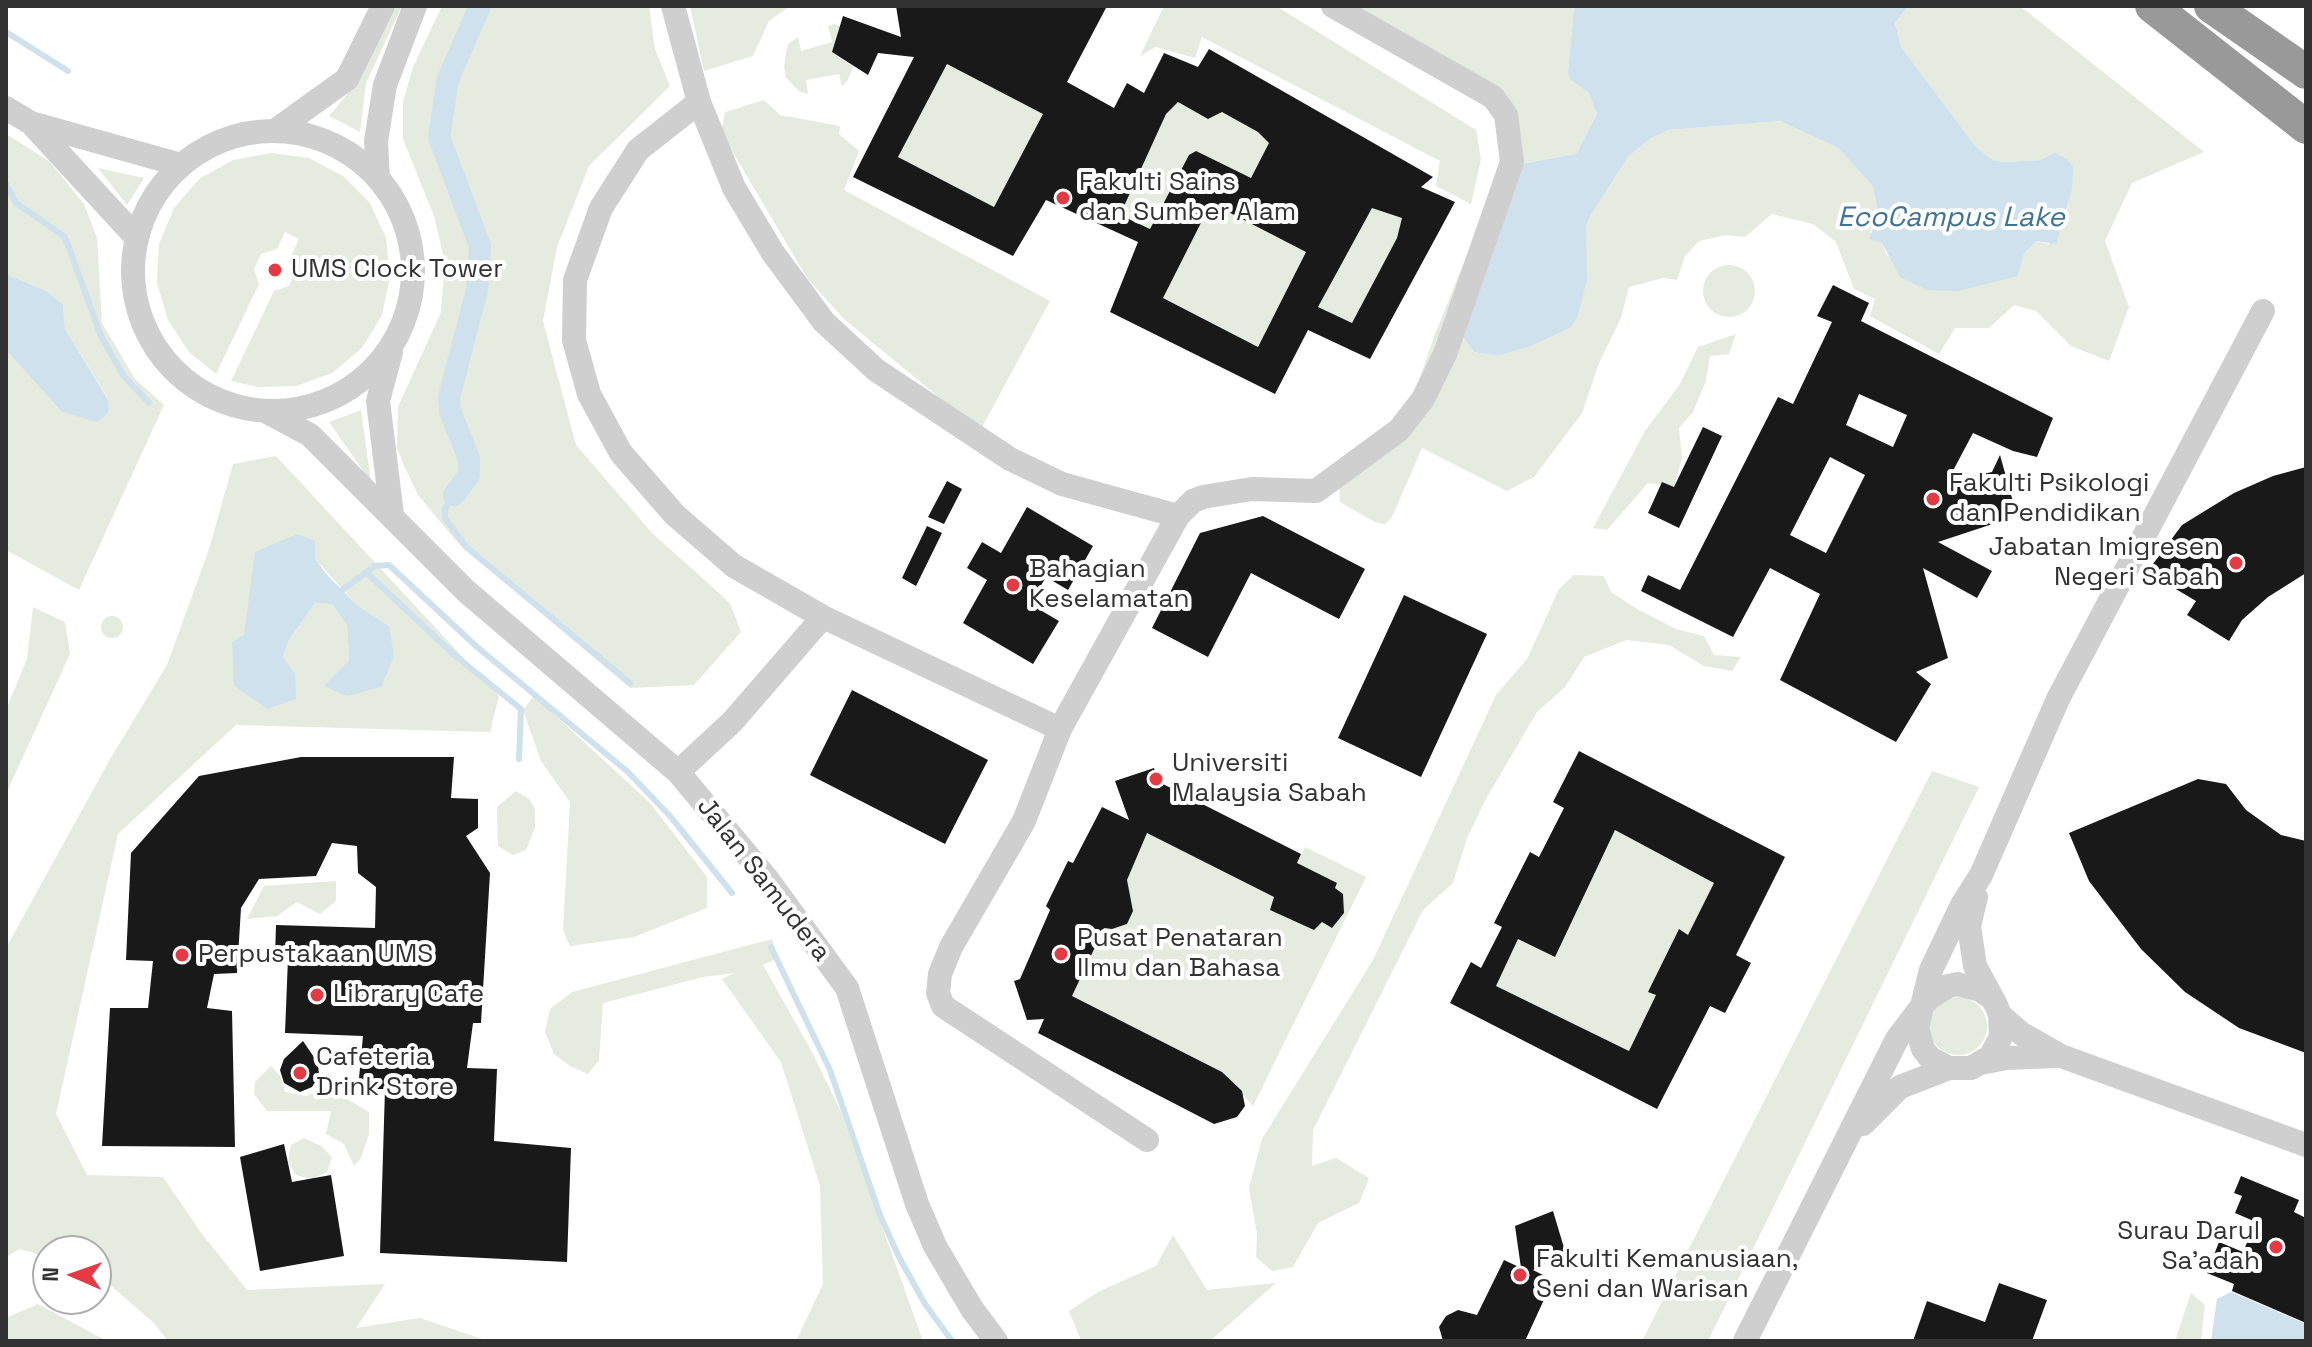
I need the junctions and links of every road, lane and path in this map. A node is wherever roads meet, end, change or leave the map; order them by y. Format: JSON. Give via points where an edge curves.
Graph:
{"nodes":[{"id":1,"x":383,"y":6,"type":"edge"},
{"id":2,"x":415,"y":6,"type":"edge"},
{"id":3,"x":673,"y":6,"type":"edge"},
{"id":4,"x":1333,"y":6,"type":"edge"},
{"id":5,"x":2152,"y":6,"type":"edge"},
{"id":6,"x":2211,"y":6,"type":"edge"},
{"id":7,"x":2306,"y":72,"type":"edge"},
{"id":8,"x":699,"y":102,"type":"junction"},
{"id":9,"x":6,"y":108,"type":"edge"},
{"id":10,"x":31,"y":123,"type":"junction"},
{"id":11,"x":2306,"y":127,"type":"edge"},
{"id":12,"x":276,"y":130,"type":"junction"},
{"id":13,"x":181,"y":165,"type":"junction"},
{"id":14,"x":378,"y":178,"type":"junction"},
{"id":15,"x":137,"y":238,"type":"junction"},
{"id":16,"x":2263,"y":311,"type":"dead end"},
{"id":17,"x":395,"y":340,"type":"junction"},
{"id":18,"x":265,"y":411,"type":"junction"},
{"id":19,"x":392,"y":515,"type":"junction"},
{"id":20,"x":1178,"y":516,"type":"junction"},
{"id":21,"x":823,"y":617,"type":"junction"},
{"id":22,"x":1060,"y":729,"type":"junction"},
{"id":23,"x":678,"y":772,"type":"junction"},
{"id":24,"x":1981,"y":875,"type":"junction"},
{"id":25,"x":1922,"y":1006,"type":"junction"},
{"id":26,"x":1996,"y":1007,"type":"junction"},
{"id":27,"x":2061,"y":1056,"type":"junction"},
{"id":28,"x":1981,"y":1063,"type":"junction"},
{"id":29,"x":1949,"y":1068,"type":"junction"},
{"id":30,"x":1850,"y":1137,"type":"junction"},
{"id":31,"x":1147,"y":1140,"type":"dead end"},
{"id":32,"x":2306,"y":1145,"type":"edge"},
{"id":33,"x":996,"y":1341,"type":"edge"},
{"id":34,"x":1745,"y":1341,"type":"edge"}],
"edges":[{"from":1,"to":12,"type":"street","via":[[347,79]]},
{"from":2,"to":14,"type":"street","via":[[385,85],[376,141]]},
{"from":3,"to":8,"type":"street"},
{"from":4,"to":20,"type":"street","via":[[1493,97],[1506,115],[1512,162],[1445,354],[1423,399],[1399,430],[1316,491],[1252,489],[1203,497]]},
{"from":5,"to":11,"type":"highway"},
{"from":6,"to":7,"type":"highway"},
{"from":8,"to":20,"type":"street","via":[[734,188],[773,253],[824,322],[876,370],[1010,459],[1062,484]]},
{"from":8,"to":21,"type":"street","via":[[638,150],[601,208],[575,280],[574,340],[589,394],[621,453],[675,515],[734,566]]},
{"from":9,"to":10,"type":"street"},
{"from":10,"to":13,"type":"street"},
{"from":10,"to":15,"type":"street"},
{"from":12,"to":13,"type":"street","via":[[225,138]]},
{"from":12,"to":14,"type":"street","via":[[314,136],[349,152]]},
{"from":13,"to":15,"type":"street","via":[[153,198]]},
{"from":14,"to":17,"type":"street","via":[[397,206],[409,239],[413,274],[408,308]]},
{"from":15,"to":18,"type":"street","via":[[133,274],[138,309],[152,342],[174,370],[202,392]]},
{"from":16,"to":24,"type":"street","via":[[2058,699]]},
{"from":17,"to":18,"type":"street","via":[[374,368],[338,395],[296,410]]},
{"from":17,"to":19,"type":"street","via":[[378,401]]},
{"from":18,"to":19,"type":"street","name":"Jalan Samudera","via":[[310,435]]},
{"from":19,"to":23,"type":"street","name":"Jalan Samudera","via":[[466,591]]},
{"from":20,"to":22,"type":"street"},
{"from":21,"to":22,"type":"street"},
{"from":21,"to":23,"type":"street","via":[[732,722]]},
{"from":22,"to":31,"type":"street","via":[[1024,821],[951,947],[938,993],[943,1006]]},
{"from":23,"to":33,"type":"street","name":"Jalan Samudera","via":[[768,880],[847,988],[917,1204],[950,1271]]},
{"from":24,"to":25,"type":"street","via":[[1931,970]]},
{"from":24,"to":26,"type":"street","via":[[1969,926],[1975,966]]},
{"from":25,"to":26,"type":"street","via":[[1938,991],[1958,984],[1980,990]]},
{"from":25,"to":29,"type":"street","via":[[1917,1028],[1923,1049]]},
{"from":25,"to":30,"type":"street","via":[[1897,1039]]},
{"from":26,"to":27,"type":"street","via":[[2022,1034]]},
{"from":26,"to":28,"type":"street","via":[[2001,1037]]},
{"from":27,"to":28,"type":"street"},
{"from":27,"to":32,"type":"street"},
{"from":28,"to":29,"type":"street"},
{"from":29,"to":30,"type":"street","via":[[1900,1087]]},
{"from":30,"to":34,"type":"street"}]}
